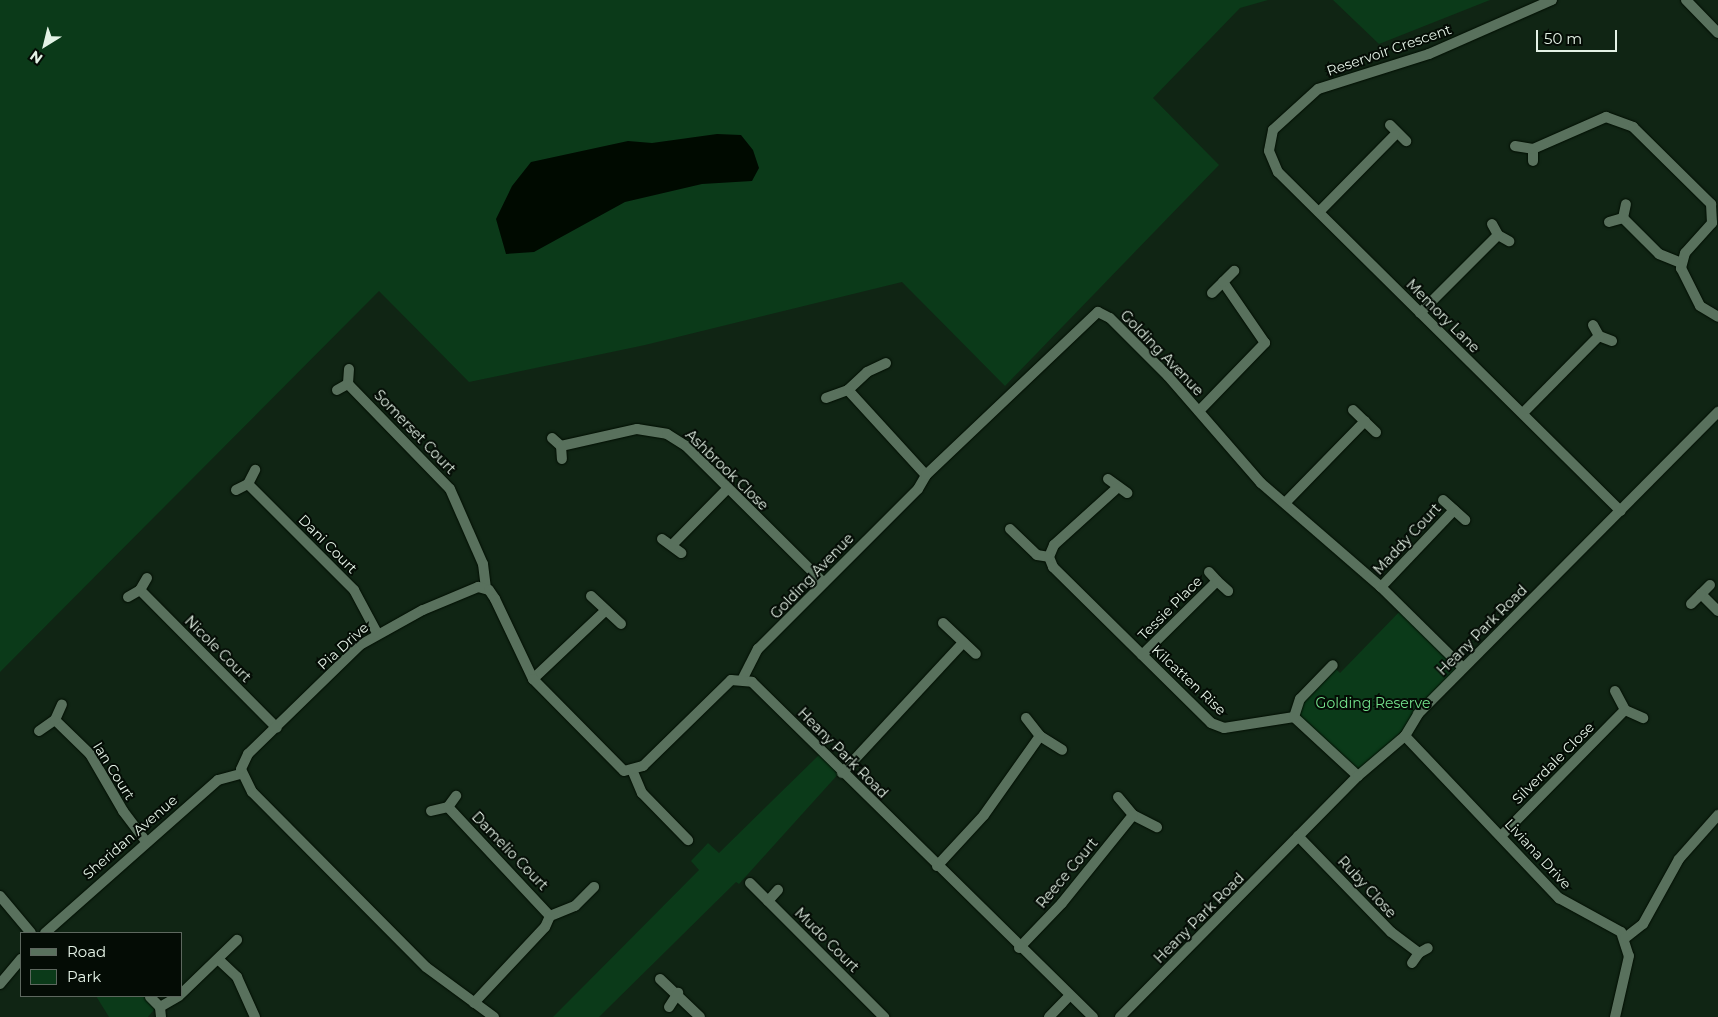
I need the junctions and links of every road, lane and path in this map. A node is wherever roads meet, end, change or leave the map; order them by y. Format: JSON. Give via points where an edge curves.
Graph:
{"nodes":[{"id":1,"x":1552,"y":0,"type":"edge"},
{"id":2,"x":1686,"y":0,"type":"edge"},
{"id":3,"x":1718,"y":32,"type":"edge"},
{"id":4,"x":1390,"y":125,"type":"dead end"},
{"id":5,"x":1274,"y":130,"type":"joint"},
{"id":6,"x":1395,"y":135,"type":"junction"},
{"id":7,"x":1406,"y":141,"type":"dead end"},
{"id":8,"x":1515,"y":146,"type":"dead end"},
{"id":9,"x":1533,"y":149,"type":"junction"},
{"id":10,"x":1533,"y":161,"type":"dead end"},
{"id":11,"x":1626,"y":204,"type":"dead end"},
{"id":12,"x":1319,"y":212,"type":"junction"},
{"id":13,"x":1623,"y":218,"type":"junction"},
{"id":14,"x":1610,"y":222,"type":"dead end"},
{"id":15,"x":1492,"y":224,"type":"dead end"},
{"id":16,"x":1498,"y":235,"type":"junction"},
{"id":17,"x":1509,"y":240,"type":"dead end"},
{"id":18,"x":1681,"y":263,"type":"junction"},
{"id":19,"x":1234,"y":271,"type":"dead end"},
{"id":20,"x":1223,"y":282,"type":"junction"},
{"id":21,"x":1212,"y":293,"type":"dead end"},
{"id":22,"x":1420,"y":313,"type":"junction"},
{"id":23,"x":1718,"y":317,"type":"edge"},
{"id":24,"x":1594,"y":325,"type":"dead end"},
{"id":25,"x":1600,"y":336,"type":"junction"},
{"id":26,"x":1612,"y":342,"type":"dead end"},
{"id":27,"x":886,"y":363,"type":"dead end"},
{"id":28,"x":349,"y":369,"type":"dead end"},
{"id":29,"x":348,"y":384,"type":"junction"},
{"id":30,"x":337,"y":390,"type":"dead end"},
{"id":31,"x":848,"y":390,"type":"junction"},
{"id":32,"x":826,"y":398,"type":"dead end"},
{"id":33,"x":1353,"y":410,"type":"dead end"},
{"id":34,"x":1199,"y":411,"type":"junction"},
{"id":35,"x":1524,"y":412,"type":"junction"},
{"id":36,"x":1718,"y":412,"type":"edge"},
{"id":37,"x":1365,"y":421,"type":"junction"},
{"id":38,"x":1376,"y":432,"type":"dead end"},
{"id":39,"x":552,"y":438,"type":"dead end"},
{"id":40,"x":561,"y":446,"type":"junction"},
{"id":41,"x":562,"y":459,"type":"dead end"},
{"id":42,"x":255,"y":470,"type":"dead end"},
{"id":43,"x":926,"y":475,"type":"junction"},
{"id":44,"x":1108,"y":479,"type":"dead end"},
{"id":45,"x":248,"y":484,"type":"junction"},
{"id":46,"x":728,"y":488,"type":"junction"},
{"id":47,"x":1117,"y":488,"type":"junction"},
{"id":48,"x":236,"y":490,"type":"dead end"},
{"id":49,"x":1127,"y":493,"type":"dead end"},
{"id":50,"x":1443,"y":500,"type":"dead end"},
{"id":51,"x":1286,"y":502,"type":"junction"},
{"id":52,"x":1454,"y":510,"type":"junction"},
{"id":53,"x":1620,"y":511,"type":"junction"},
{"id":54,"x":1465,"y":520,"type":"dead end"},
{"id":55,"x":1010,"y":529,"type":"dead end"},
{"id":56,"x":662,"y":539,"type":"dead end"},
{"id":57,"x":672,"y":545,"type":"junction"},
{"id":58,"x":681,"y":553,"type":"dead end"},
{"id":59,"x":1049,"y":557,"type":"junction"},
{"id":60,"x":1209,"y":572,"type":"dead end"},
{"id":61,"x":146,"y":578,"type":"dead end"},
{"id":62,"x":1217,"y":581,"type":"junction"},
{"id":63,"x":824,"y":583,"type":"junction"},
{"id":64,"x":1710,"y":585,"type":"dead end"},
{"id":65,"x":1381,"y":587,"type":"junction"},
{"id":66,"x":486,"y":588,"type":"junction"},
{"id":67,"x":140,"y":590,"type":"junction"},
{"id":68,"x":1228,"y":591,"type":"dead end"},
{"id":69,"x":1701,"y":594,"type":"junction"},
{"id":70,"x":591,"y":596,"type":"dead end"},
{"id":71,"x":128,"y":597,"type":"dead end"},
{"id":72,"x":1691,"y":604,"type":"dead end"},
{"id":73,"x":606,"y":610,"type":"junction"},
{"id":74,"x":1718,"y":611,"type":"edge"},
{"id":75,"x":943,"y":623,"type":"dead end"},
{"id":76,"x":621,"y":624,"type":"dead end"},
{"id":77,"x":377,"y":633,"type":"junction"},
{"id":78,"x":963,"y":643,"type":"junction"},
{"id":79,"x":976,"y":654,"type":"dead end"},
{"id":80,"x":1142,"y":655,"type":"junction"},
{"id":81,"x":1333,"y":666,"type":"dead end"},
{"id":82,"x":1464,"y":668,"type":"junction"},
{"id":83,"x":743,"y":678,"type":"junction"},
{"id":84,"x":533,"y":679,"type":"junction"},
{"id":85,"x":1615,"y":691,"type":"dead end"},
{"id":86,"x":62,"y":704,"type":"dead end"},
{"id":87,"x":1626,"y":710,"type":"junction"},
{"id":88,"x":1294,"y":716,"type":"junction"},
{"id":89,"x":1026,"y":718,"type":"dead end"},
{"id":90,"x":1643,"y":718,"type":"dead end"},
{"id":91,"x":55,"y":720,"type":"junction"},
{"id":92,"x":277,"y":728,"type":"junction"},
{"id":93,"x":39,"y":731,"type":"dead end"},
{"id":94,"x":1040,"y":736,"type":"junction"},
{"id":95,"x":1405,"y":736,"type":"junction"},
{"id":96,"x":1062,"y":750,"type":"dead end"},
{"id":97,"x":633,"y":772,"type":"junction"},
{"id":98,"x":842,"y":773,"type":"junction"},
{"id":99,"x":241,"y":774,"type":"junction"},
{"id":100,"x":1358,"y":776,"type":"junction"},
{"id":101,"x":456,"y":796,"type":"dead end"},
{"id":102,"x":1118,"y":797,"type":"dead end"},
{"id":103,"x":448,"y":807,"type":"junction"},
{"id":104,"x":431,"y":811,"type":"dead end"},
{"id":105,"x":1133,"y":814,"type":"junction"},
{"id":106,"x":1718,"y":815,"type":"edge"},
{"id":107,"x":1157,"y":827,"type":"dead end"},
{"id":108,"x":1298,"y":836,"type":"junction"},
{"id":109,"x":1501,"y":836,"type":"junction"},
{"id":110,"x":688,"y":840,"type":"dead end"},
{"id":111,"x":146,"y":841,"type":"junction"},
{"id":112,"x":937,"y":866,"type":"junction"},
{"id":113,"x":750,"y":883,"type":"dead end"},
{"id":114,"x":594,"y":887,"type":"dead end"},
{"id":115,"x":778,"y":890,"type":"dead end"},
{"id":116,"x":0,"y":896,"type":"edge"},
{"id":117,"x":768,"y":901,"type":"junction"},
{"id":118,"x":550,"y":916,"type":"junction"},
{"id":119,"x":30,"y":932,"type":"edge"},
{"id":120,"x":46,"y":932,"type":"edge"},
{"id":121,"x":1625,"y":938,"type":"junction"},
{"id":122,"x":237,"y":940,"type":"dead end"},
{"id":123,"x":1019,"y":948,"type":"junction"},
{"id":124,"x":20,"y":960,"type":"edge"},
{"id":125,"x":219,"y":960,"type":"junction"},
{"id":126,"x":1412,"y":963,"type":"dead end"},
{"id":127,"x":660,"y":979,"type":"dead end"},
{"id":128,"x":0,"y":984,"type":"edge"},
{"id":129,"x":182,"y":993,"type":"edge"},
{"id":130,"x":678,"y":993,"type":"junction"},
{"id":131,"x":1069,"y":996,"type":"junction"},
{"id":132,"x":178,"y":997,"type":"edge"},
{"id":133,"x":150,"y":998,"type":"dead end"},
{"id":134,"x":474,"y":1003,"type":"junction"},
{"id":135,"x":668,"y":1007,"type":"dead end"},
{"id":136,"x":161,"y":1012,"type":"edge"},
{"id":137,"x":492,"y":1016,"type":"edge"},
{"id":138,"x":255,"y":1017,"type":"edge"},
{"id":139,"x":700,"y":1017,"type":"edge"},
{"id":140,"x":884,"y":1017,"type":"edge"},
{"id":141,"x":1049,"y":1017,"type":"edge"},
{"id":142,"x":1093,"y":1017,"type":"edge"},
{"id":143,"x":1120,"y":1017,"type":"edge"},
{"id":144,"x":1615,"y":1017,"type":"edge"}],
"edges":[{"from":1,"to":5,"type":"street","name":"Reservoir Crescent","via":[[1429,54],[1318,89]]},
{"from":2,"to":3,"type":"street"},
{"from":4,"to":6,"type":"street"},
{"from":5,"to":12,"type":"street","name":"Memory Lane","via":[[1269,146],[1274,167]]},
{"from":6,"to":7,"type":"street"},
{"from":6,"to":12,"type":"street"},
{"from":8,"to":9,"type":"street"},
{"from":9,"to":10,"type":"street"},
{"from":9,"to":18,"type":"street","via":[[1606,117],[1628,123],[1713,209],[1710,227]]},
{"from":11,"to":13,"type":"street"},
{"from":12,"to":22,"type":"street","name":"Memory Lane"},
{"from":13,"to":14,"type":"street"},
{"from":13,"to":18,"type":"street","via":[[1659,254]]},
{"from":15,"to":16,"type":"street"},
{"from":16,"to":17,"type":"street"},
{"from":16,"to":22,"type":"street"},
{"from":18,"to":23,"type":"street","via":[[1683,279],[1696,301]]},
{"from":19,"to":20,"type":"street"},
{"from":20,"to":21,"type":"street"},
{"from":20,"to":34,"type":"street","via":[[1265,343]]},
{"from":22,"to":35,"type":"street","name":"Memory Lane"},
{"from":24,"to":25,"type":"street"},
{"from":25,"to":26,"type":"street"},
{"from":25,"to":35,"type":"street"},
{"from":27,"to":31,"type":"street","via":[[867,372]]},
{"from":28,"to":29,"type":"street"},
{"from":29,"to":30,"type":"street"},
{"from":29,"to":66,"type":"street","name":"Somerset Court","via":[[450,489],[483,564]]},
{"from":31,"to":32,"type":"street"},
{"from":31,"to":43,"type":"street"},
{"from":33,"to":37,"type":"street"},
{"from":34,"to":43,"type":"street","name":"Golding Avenue","via":[[1136,343],[1098,312]]},
{"from":34,"to":51,"type":"street","name":"Golding Avenue","via":[[1261,483]]},
{"from":35,"to":53,"type":"street","name":"Memory Lane"},
{"from":36,"to":53,"type":"street","name":"Heany Park Road"},
{"from":37,"to":38,"type":"street"},
{"from":37,"to":51,"type":"street"},
{"from":39,"to":40,"type":"street"},
{"from":40,"to":41,"type":"street"},
{"from":40,"to":46,"type":"street","name":"Ashbrook Close","via":[[629,430],[659,431],[680,441]]},
{"from":42,"to":45,"type":"street"},
{"from":43,"to":63,"type":"street","name":"Golding Avenue","via":[[918,489]]},
{"from":44,"to":47,"type":"street"},
{"from":45,"to":48,"type":"street"},
{"from":45,"to":77,"type":"street","name":"Dani Court","via":[[357,593]]},
{"from":46,"to":57,"type":"street"},
{"from":46,"to":63,"type":"street","name":"Ashbrook Close"},
{"from":47,"to":49,"type":"street"},
{"from":47,"to":59,"type":"street","via":[[1054,546]]},
{"from":50,"to":52,"type":"street","name":"Maddy Court"},
{"from":51,"to":65,"type":"street","name":"Golding Avenue","via":[[1299,520]]},
{"from":52,"to":54,"type":"street","name":"Maddy Court"},
{"from":52,"to":65,"type":"street","name":"Maddy Court"},
{"from":53,"to":82,"type":"street","name":"Heany Park Road"},
{"from":55,"to":59,"type":"street","via":[[1036,555]]},
{"from":56,"to":57,"type":"street"},
{"from":57,"to":58,"type":"street"},
{"from":59,"to":80,"type":"street","name":"Kilcatten Rise","via":[[1057,572]]},
{"from":60,"to":62,"type":"street","name":"Tessie Place"},
{"from":61,"to":67,"type":"street"},
{"from":62,"to":68,"type":"street","name":"Tessie Place"},
{"from":62,"to":80,"type":"street","name":"Tessie Place"},
{"from":63,"to":83,"type":"street","name":"Golding Avenue","via":[[754,654]]},
{"from":64,"to":69,"type":"street"},
{"from":65,"to":82,"type":"street","name":"Golding Avenue"},
{"from":66,"to":77,"type":"street","name":"Pia Drive","via":[[462,593]]},
{"from":66,"to":84,"type":"street","via":[[496,599]]},
{"from":67,"to":71,"type":"street"},
{"from":67,"to":92,"type":"street","name":"Nicole Court"},
{"from":69,"to":72,"type":"street"},
{"from":69,"to":74,"type":"street"},
{"from":70,"to":73,"type":"street"},
{"from":73,"to":76,"type":"street"},
{"from":73,"to":84,"type":"street"},
{"from":75,"to":78,"type":"street"},
{"from":77,"to":92,"type":"street","name":"Pia Drive"},
{"from":78,"to":79,"type":"street"},
{"from":78,"to":98,"type":"street"},
{"from":80,"to":88,"type":"street","name":"Kilcatten Rise","via":[[1220,728]]},
{"from":81,"to":88,"type":"street","via":[[1300,699]]},
{"from":82,"to":95,"type":"street","name":"Heany Park Road","via":[[1418,714]]},
{"from":83,"to":97,"type":"street","via":[[727,683]]},
{"from":83,"to":98,"type":"street","name":"Heany Park Road"},
{"from":84,"to":97,"type":"street","via":[[617,766]]},
{"from":85,"to":87,"type":"street"},
{"from":86,"to":91,"type":"street"},
{"from":87,"to":90,"type":"street"},
{"from":87,"to":109,"type":"street","name":"Silverdale Close"},
{"from":88,"to":100,"type":"street"},
{"from":89,"to":94,"type":"street"},
{"from":91,"to":93,"type":"street"},
{"from":91,"to":111,"type":"street","name":"Ian Court","via":[[90,754],[123,811]]},
{"from":92,"to":99,"type":"street","name":"Pia Drive","via":[[244,759]]},
{"from":94,"to":96,"type":"street"},
{"from":94,"to":112,"type":"street","via":[[984,815]]},
{"from":95,"to":100,"type":"street","name":"Heany Park Road"},
{"from":95,"to":109,"type":"street","name":"Liviana Drive"},
{"from":97,"to":110,"type":"street","via":[[642,793]]},
{"from":98,"to":112,"type":"street","name":"Heany Park Road"},
{"from":99,"to":111,"type":"street","name":"Sheridan Avenue","via":[[218,780]]},
{"from":99,"to":134,"type":"street","via":[[252,792],[421,963]]},
{"from":100,"to":108,"type":"street","name":"Heany Park Road"},
{"from":101,"to":103,"type":"street"},
{"from":102,"to":105,"type":"street"},
{"from":103,"to":104,"type":"street"},
{"from":103,"to":118,"type":"street","name":"Damelio Court"},
{"from":105,"to":107,"type":"street"},
{"from":105,"to":123,"type":"street","name":"Reece Court","via":[[1062,903]]},
{"from":106,"to":121,"type":"street","via":[[1679,859],[1642,924]]},
{"from":108,"to":126,"type":"street","name":"Ruby Close","via":[[1380,922],[1423,950]]},
{"from":108,"to":143,"type":"street","name":"Heany Park Road"},
{"from":109,"to":121,"type":"street","name":"Liviana Drive","via":[[1559,898],[1610,923]]},
{"from":111,"to":120,"type":"street","name":"Sheridan Avenue"},
{"from":112,"to":123,"type":"street","name":"Heany Park Road"},
{"from":113,"to":117,"type":"street","name":"Mudo Court"},
{"from":114,"to":118,"type":"street","via":[[575,906]]},
{"from":115,"to":117,"type":"street"},
{"from":116,"to":119,"type":"street"},
{"from":117,"to":140,"type":"street","name":"Mudo Court"},
{"from":118,"to":134,"type":"street","via":[[546,927]]},
{"from":121,"to":144,"type":"street","via":[[1630,956]]},
{"from":122,"to":125,"type":"street"},
{"from":123,"to":131,"type":"street","name":"Heany Park Road"},
{"from":124,"to":128,"type":"street"},
{"from":125,"to":129,"type":"street"},
{"from":125,"to":138,"type":"street","via":[[237,977]]},
{"from":127,"to":130,"type":"street"},
{"from":130,"to":135,"type":"street"},
{"from":130,"to":139,"type":"street"},
{"from":131,"to":141,"type":"street"},
{"from":131,"to":142,"type":"street","name":"Heany Park Road"},
{"from":132,"to":136,"type":"street"},
{"from":133,"to":136,"type":"street"},
{"from":134,"to":137,"type":"street"}]}
